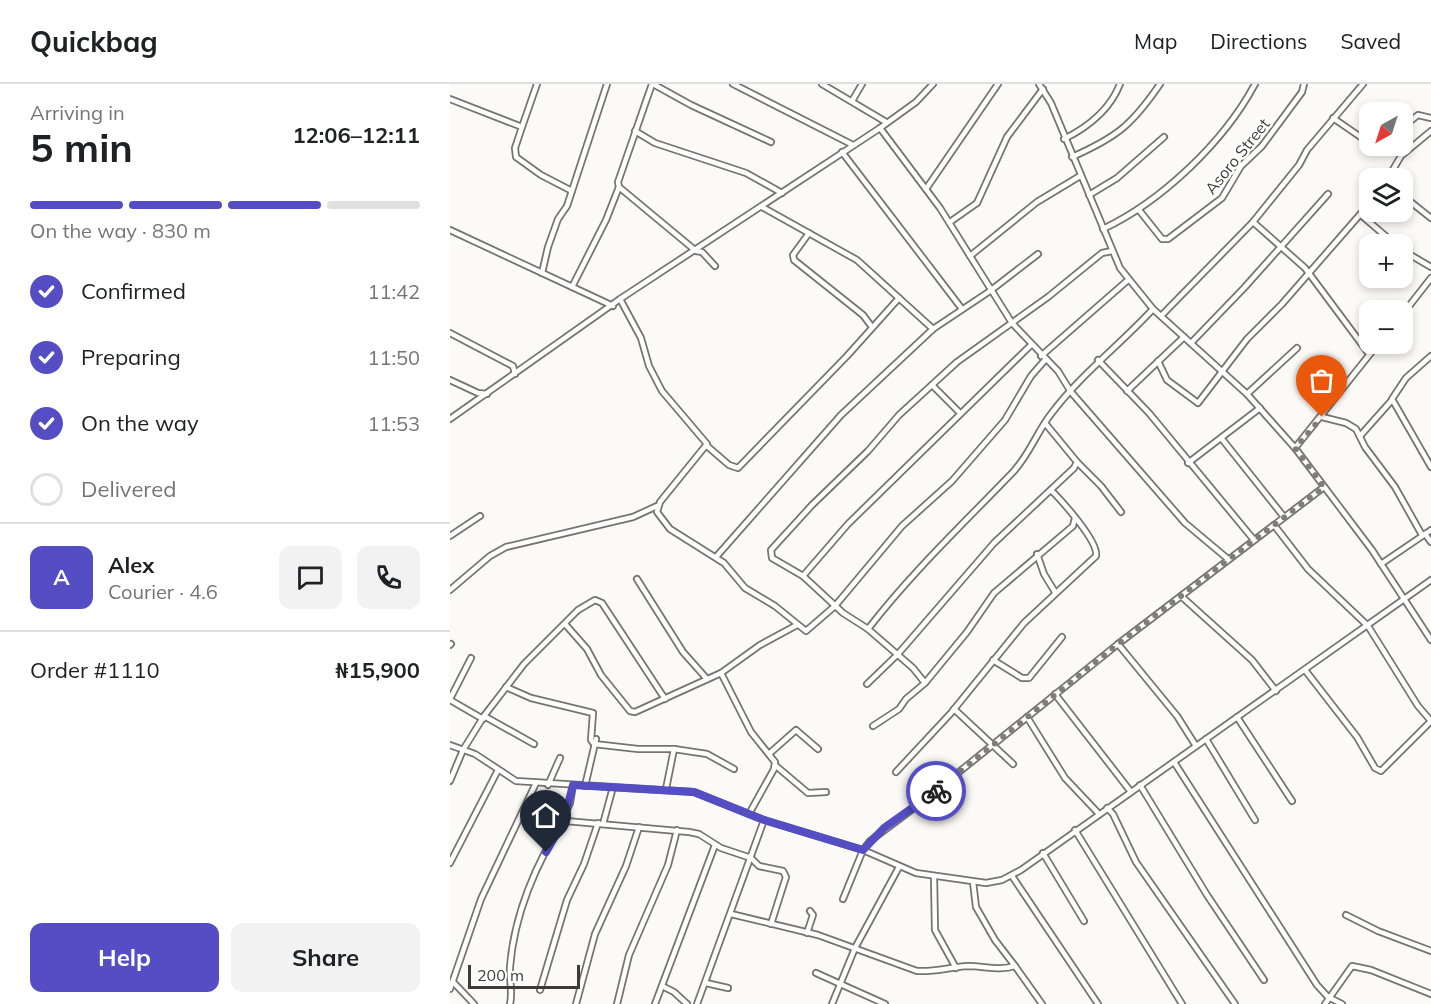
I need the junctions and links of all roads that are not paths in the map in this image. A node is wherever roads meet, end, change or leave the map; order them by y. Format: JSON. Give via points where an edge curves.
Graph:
{"nodes":[{"id":1,"x":537,"y":84,"type":"edge"},
{"id":2,"x":607,"y":84,"type":"edge"},
{"id":3,"x":653,"y":84,"type":"edge"},
{"id":4,"x":733,"y":84,"type":"edge"},
{"id":5,"x":823,"y":84,"type":"edge"},
{"id":6,"x":862,"y":84,"type":"edge"},
{"id":7,"x":933,"y":84,"type":"edge"},
{"id":8,"x":998,"y":84,"type":"edge"},
{"id":9,"x":1039,"y":84,"type":"edge"},
{"id":10,"x":1120,"y":84,"type":"edge"},
{"id":11,"x":1161,"y":84,"type":"edge"},
{"id":12,"x":1255,"y":84,"type":"edge"},
{"id":13,"x":1304,"y":84,"type":"edge"},
{"id":14,"x":1363,"y":84,"type":"edge"},
{"id":15,"x":1043,"y":89,"type":"junction"},
{"id":16,"x":450,"y":99,"type":"edge"},
{"id":17,"x":852,"y":101,"type":"junction"},
{"id":18,"x":1333,"y":118,"type":"junction"},
{"id":19,"x":1431,"y":118,"type":"edge"},
{"id":20,"x":1413,"y":119,"type":"edge"},
{"id":21,"x":886,"y":122,"type":"junction"},
{"id":22,"x":522,"y":127,"type":"junction"},
{"id":23,"x":880,"y":128,"type":"junction"},
{"id":24,"x":635,"y":131,"type":"junction"},
{"id":25,"x":1431,"y":131,"type":"edge"},
{"id":26,"x":1359,"y":136,"type":"edge"},
{"id":27,"x":1164,"y":137,"type":"dead end"},
{"id":28,"x":1064,"y":139,"type":"junction"},
{"id":29,"x":771,"y":142,"type":"dead end"},
{"id":30,"x":853,"y":145,"type":"junction"},
{"id":31,"x":842,"y":152,"type":"junction"},
{"id":32,"x":1072,"y":157,"type":"junction"},
{"id":33,"x":1394,"y":168,"type":"edge"},
{"id":34,"x":1080,"y":176,"type":"junction"},
{"id":35,"x":619,"y":187,"type":"junction"},
{"id":36,"x":926,"y":189,"type":"junction"},
{"id":37,"x":572,"y":191,"type":"junction"},
{"id":38,"x":782,"y":193,"type":"junction"},
{"id":39,"x":1328,"y":194,"type":"dead end"},
{"id":40,"x":1089,"y":195,"type":"junction"},
{"id":41,"x":1413,"y":204,"type":"edge"},
{"id":42,"x":762,"y":207,"type":"junction"},
{"id":43,"x":1139,"y":210,"type":"junction"},
{"id":44,"x":1359,"y":217,"type":"edge"},
{"id":45,"x":1431,"y":218,"type":"edge"},
{"id":46,"x":950,"y":222,"type":"junction"},
{"id":47,"x":1253,"y":222,"type":"junction"},
{"id":48,"x":1369,"y":222,"type":"edge"},
{"id":49,"x":450,"y":230,"type":"edge"},
{"id":50,"x":1103,"y":230,"type":"junction"},
{"id":51,"x":809,"y":233,"type":"junction"},
{"id":52,"x":1383,"y":234,"type":"edge"},
{"id":53,"x":1280,"y":247,"type":"junction"},
{"id":54,"x":696,"y":251,"type":"junction"},
{"id":55,"x":1112,"y":251,"type":"junction"},
{"id":56,"x":1038,"y":254,"type":"dead end"},
{"id":57,"x":970,"y":256,"type":"junction"},
{"id":58,"x":1413,"y":256,"type":"edge"},
{"id":59,"x":714,"y":266,"type":"dead end"},
{"id":60,"x":1431,"y":267,"type":"edge"},
{"id":61,"x":543,"y":273,"type":"junction"},
{"id":62,"x":1308,"y":273,"type":"junction"},
{"id":63,"x":1431,"y":278,"type":"edge"},
{"id":64,"x":1128,"y":280,"type":"junction"},
{"id":65,"x":572,"y":287,"type":"junction"},
{"id":66,"x":990,"y":291,"type":"junction"},
{"id":67,"x":899,"y":298,"type":"junction"},
{"id":68,"x":620,"y":299,"type":"junction"},
{"id":69,"x":1413,"y":301,"type":"edge"},
{"id":70,"x":613,"y":306,"type":"junction"},
{"id":71,"x":962,"y":309,"type":"junction"},
{"id":72,"x":1153,"y":309,"type":"junction"},
{"id":73,"x":1161,"y":316,"type":"junction"},
{"id":74,"x":1012,"y":323,"type":"junction"},
{"id":75,"x":872,"y":327,"type":"dead end"},
{"id":76,"x":933,"y":329,"type":"junction"},
{"id":77,"x":450,"y":333,"type":"edge"},
{"id":78,"x":1184,"y":337,"type":"junction"},
{"id":79,"x":1359,"y":341,"type":"edge"},
{"id":80,"x":1191,"y":343,"type":"junction"},
{"id":81,"x":1031,"y":345,"type":"junction"},
{"id":82,"x":1297,"y":348,"type":"dead end"},
{"id":83,"x":1369,"y":354,"type":"edge"},
{"id":84,"x":1431,"y":356,"type":"edge"},
{"id":85,"x":1043,"y":358,"type":"junction"},
{"id":86,"x":1098,"y":360,"type":"junction"},
{"id":87,"x":1158,"y":361,"type":"junction"},
{"id":88,"x":1221,"y":371,"type":"junction"},
{"id":89,"x":515,"y":374,"type":"junction"},
{"id":90,"x":450,"y":380,"type":"edge"},
{"id":91,"x":932,"y":385,"type":"junction"},
{"id":92,"x":1127,"y":391,"type":"junction"},
{"id":93,"x":1071,"y":392,"type":"junction"},
{"id":94,"x":487,"y":394,"type":"junction"},
{"id":95,"x":1247,"y":394,"type":"junction"},
{"id":96,"x":1392,"y":399,"type":"junction"},
{"id":97,"x":1260,"y":408,"type":"junction"},
{"id":98,"x":960,"y":413,"type":"junction"},
{"id":99,"x":1322,"y":417,"type":"junction"},
{"id":100,"x":450,"y":419,"type":"edge"},
{"id":101,"x":1045,"y":423,"type":"junction"},
{"id":102,"x":1360,"y":436,"type":"junction"},
{"id":103,"x":1222,"y":439,"type":"junction"},
{"id":104,"x":707,"y":446,"type":"junction"},
{"id":105,"x":1295,"y":448,"type":"junction"},
{"id":106,"x":1077,"y":462,"type":"junction"},
{"id":107,"x":1188,"y":463,"type":"junction"},
{"id":108,"x":1431,"y":467,"type":"edge"},
{"id":109,"x":1324,"y":487,"type":"junction"},
{"id":110,"x":1051,"y":490,"type":"junction"},
{"id":111,"x":657,"y":506,"type":"junction"},
{"id":112,"x":1121,"y":512,"type":"dead end"},
{"id":113,"x":480,"y":516,"type":"dead end"},
{"id":114,"x":1284,"y":517,"type":"junction"},
{"id":115,"x":1075,"y":518,"type":"junction"},
{"id":116,"x":1274,"y":525,"type":"junction"},
{"id":117,"x":1431,"y":530,"type":"edge"},
{"id":118,"x":1424,"y":534,"type":"junction"},
{"id":119,"x":450,"y":536,"type":"edge"},
{"id":120,"x":1254,"y":540,"type":"junction"},
{"id":121,"x":1431,"y":542,"type":"edge"},
{"id":122,"x":1037,"y":554,"type":"junction"},
{"id":123,"x":716,"y":557,"type":"junction"},
{"id":124,"x":1228,"y":559,"type":"junction"},
{"id":125,"x":1382,"y":564,"type":"junction"},
{"id":126,"x":803,"y":576,"type":"junction"},
{"id":127,"x":637,"y":579,"type":"dead end"},
{"id":128,"x":1431,"y":580,"type":"edge"},
{"id":129,"x":450,"y":590,"type":"edge"},
{"id":130,"x":1055,"y":592,"type":"dead end"},
{"id":131,"x":1181,"y":596,"type":"junction"},
{"id":132,"x":1404,"y":598,"type":"junction"},
{"id":133,"x":835,"y":606,"type":"junction"},
{"id":134,"x":565,"y":624,"type":"junction"},
{"id":135,"x":797,"y":626,"type":"junction"},
{"id":136,"x":1368,"y":626,"type":"junction"},
{"id":137,"x":868,"y":629,"type":"junction"},
{"id":138,"x":1062,"y":638,"type":"dead end"},
{"id":139,"x":1431,"y":640,"type":"edge"},
{"id":140,"x":1118,"y":644,"type":"junction"},
{"id":141,"x":898,"y":654,"type":"junction"},
{"id":142,"x":471,"y":658,"type":"dead end"},
{"id":143,"x":993,"y":660,"type":"junction"},
{"id":144,"x":1305,"y":670,"type":"junction"},
{"id":145,"x":721,"y":673,"type":"junction"},
{"id":146,"x":707,"y":679,"type":"junction"},
{"id":147,"x":925,"y":683,"type":"junction"},
{"id":148,"x":867,"y":684,"type":"dead end"},
{"id":149,"x":506,"y":687,"type":"junction"},
{"id":150,"x":1276,"y":691,"type":"dead end"},
{"id":151,"x":1055,"y":694,"type":"junction"},
{"id":152,"x":665,"y":699,"type":"junction"},
{"id":153,"x":450,"y":700,"type":"edge"},
{"id":154,"x":954,"y":710,"type":"junction"},
{"id":155,"x":1026,"y":717,"type":"junction"},
{"id":156,"x":1237,"y":717,"type":"junction"},
{"id":157,"x":484,"y":718,"type":"junction"},
{"id":158,"x":1431,"y":721,"type":"edge"},
{"id":159,"x":873,"y":726,"type":"dead end"},
{"id":160,"x":1206,"y":739,"type":"junction"},
{"id":161,"x":595,"y":741,"type":"junction"},
{"id":162,"x":534,"y":744,"type":"dead end"},
{"id":163,"x":450,"y":745,"type":"edge"},
{"id":164,"x":992,"y":745,"type":"junction"},
{"id":165,"x":1197,"y":746,"type":"junction"},
{"id":166,"x":674,"y":748,"type":"junction"},
{"id":167,"x":818,"y":749,"type":"dead end"},
{"id":168,"x":463,"y":750,"type":"junction"},
{"id":169,"x":770,"y":753,"type":"junction"},
{"id":170,"x":560,"y":758,"type":"dead end"},
{"id":171,"x":1174,"y":762,"type":"junction"},
{"id":172,"x":1013,"y":764,"type":"dead end"},
{"id":173,"x":776,"y":766,"type":"junction"},
{"id":174,"x":734,"y":769,"type":"dead end"},
{"id":175,"x":498,"y":770,"type":"junction"},
{"id":176,"x":896,"y":772,"type":"dead end"},
{"id":177,"x":450,"y":781,"type":"edge"},
{"id":178,"x":536,"y":783,"type":"junction"},
{"id":179,"x":1140,"y":784,"type":"junction"},
{"id":180,"x":548,"y":785,"type":"junction"},
{"id":181,"x":573,"y":785,"type":"junction"},
{"id":182,"x":585,"y":786,"type":"junction"},
{"id":183,"x":613,"y":787,"type":"junction"},
{"id":184,"x":666,"y":789,"type":"junction"},
{"id":185,"x":826,"y":792,"type":"dead end"},
{"id":186,"x":1131,"y":792,"type":"junction"},
{"id":187,"x":1292,"y":801,"type":"dead end"},
{"id":188,"x":1107,"y":808,"type":"junction"},
{"id":189,"x":749,"y":814,"type":"junction"},
{"id":190,"x":1099,"y":814,"type":"junction"},
{"id":191,"x":1255,"y":819,"type":"dead end"},
{"id":192,"x":564,"y":820,"type":"junction"},
{"id":193,"x":764,"y":820,"type":"junction"},
{"id":194,"x":601,"y":824,"type":"junction"},
{"id":195,"x":639,"y":827,"type":"junction"},
{"id":196,"x":677,"y":830,"type":"junction"},
{"id":197,"x":1075,"y":830,"type":"junction"},
{"id":198,"x":715,"y":845,"type":"junction"},
{"id":199,"x":863,"y":850,"type":"junction"},
{"id":200,"x":1043,"y":853,"type":"junction"},
{"id":201,"x":751,"y":858,"type":"junction"},
{"id":202,"x":450,"y":863,"type":"edge"},
{"id":203,"x":899,"y":867,"type":"junction"},
{"id":204,"x":1012,"y":876,"type":"junction"},
{"id":205,"x":934,"y":877,"type":"junction"},
{"id":206,"x":973,"y":882,"type":"junction"},
{"id":207,"x":843,"y":899,"type":"dead end"},
{"id":208,"x":810,"y":910,"type":"dead end"},
{"id":209,"x":731,"y":914,"type":"junction"},
{"id":210,"x":1346,"y":915,"type":"dead end"},
{"id":211,"x":1084,"y":921,"type":"dead end"},
{"id":212,"x":771,"y":924,"type":"junction"},
{"id":213,"x":807,"y":933,"type":"junction"},
{"id":214,"x":855,"y":948,"type":"junction"},
{"id":215,"x":1431,"y":951,"type":"edge"},
{"id":216,"x":1015,"y":966,"type":"junction"},
{"id":217,"x":956,"y":968,"type":"junction"},
{"id":218,"x":816,"y":973,"type":"dead end"},
{"id":219,"x":1264,"y":980,"type":"dead end"},
{"id":220,"x":454,"y":983,"type":"junction"},
{"id":221,"x":706,"y":983,"type":"junction"},
{"id":222,"x":662,"y":986,"type":"junction"},
{"id":223,"x":728,"y":988,"type":"dead end"},
{"id":224,"x":450,"y":989,"type":"edge"},
{"id":225,"x":540,"y":990,"type":"dead end"},
{"id":226,"x":1431,"y":994,"type":"edge"},
{"id":227,"x":1328,"y":997,"type":"junction"},
{"id":228,"x":474,"y":1004,"type":"edge"},
{"id":229,"x":510,"y":1004,"type":"edge"},
{"id":230,"x":576,"y":1004,"type":"edge"},
{"id":231,"x":617,"y":1004,"type":"edge"},
{"id":232,"x":656,"y":1004,"type":"edge"},
{"id":233,"x":687,"y":1004,"type":"edge"},
{"id":234,"x":697,"y":1004,"type":"edge"},
{"id":235,"x":832,"y":1004,"type":"edge"},
{"id":236,"x":885,"y":1004,"type":"edge"},
{"id":237,"x":1042,"y":1004,"type":"edge"},
{"id":238,"x":1098,"y":1004,"type":"edge"},
{"id":239,"x":1182,"y":1004,"type":"edge"},
{"id":240,"x":1236,"y":1004,"type":"edge"},
{"id":241,"x":1325,"y":1004,"type":"edge"},
{"id":242,"x":1342,"y":1004,"type":"edge"}],
"edges":[{"from":1,"to":22,"type":"street"},
{"from":2,"to":37,"type":"street"},
{"from":3,"to":24,"type":"street"},
{"from":3,"to":29,"type":"street"},
{"from":4,"to":30,"type":"street"},
{"from":5,"to":17,"type":"street"},
{"from":6,"to":17,"type":"street"},
{"from":7,"to":21,"type":"street","via":[[916,102]]},
{"from":8,"to":36,"type":"street"},
{"from":9,"to":15,"type":"street"},
{"from":10,"to":28,"type":"street","via":[[1093,121]]},
{"from":11,"to":32,"type":"street","via":[[1128,126],[1109,140]]},
{"from":12,"to":43,"type":"street","via":[[1184,173]]},
{"from":13,"to":43,"type":"street","name":"Asoro Street","via":[[1262,146],[1241,166],[1222,198],[1174,235],[1162,239]]},
{"from":14,"to":18,"type":"street"},
{"from":15,"to":28,"type":"street"},
{"from":15,"to":46,"type":"street","via":[[1007,137],[977,203]]},
{"from":16,"to":22,"type":"street"},
{"from":17,"to":21,"type":"street"},
{"from":18,"to":26,"type":"street"},
{"from":18,"to":47,"type":"street"},
{"from":19,"to":20,"type":"street","via":[[1418,115]]},
{"from":21,"to":23,"type":"street"},
{"from":22,"to":37,"type":"street","via":[[516,157]]},
{"from":23,"to":30,"type":"street"},
{"from":23,"to":36,"type":"street"},
{"from":24,"to":35,"type":"street"},
{"from":24,"to":38,"type":"street","via":[[655,143],[746,173]]},
{"from":25,"to":33,"type":"street","via":[[1401,156]]},
{"from":27,"to":40,"type":"street","via":[[1117,178]]},
{"from":28,"to":32,"type":"street"},
{"from":30,"to":31,"type":"street"},
{"from":31,"to":38,"type":"street"},
{"from":31,"to":71,"type":"street"},
{"from":32,"to":34,"type":"street"},
{"from":34,"to":40,"type":"street"},
{"from":34,"to":57,"type":"street","via":[[1037,202]]},
{"from":35,"to":54,"type":"street"},
{"from":35,"to":65,"type":"street"},
{"from":36,"to":46,"type":"street"},
{"from":37,"to":61,"type":"street","via":[[548,247]]},
{"from":38,"to":42,"type":"street"},
{"from":39,"to":53,"type":"street"},
{"from":40,"to":50,"type":"street"},
{"from":41,"to":45,"type":"street"},
{"from":42,"to":51,"type":"street"},
{"from":42,"to":54,"type":"street"},
{"from":43,"to":50,"type":"street"},
{"from":44,"to":62,"type":"street"},
{"from":46,"to":57,"type":"street"},
{"from":47,"to":53,"type":"street"},
{"from":47,"to":73,"type":"street"},
{"from":48,"to":52,"type":"street"},
{"from":49,"to":61,"type":"street"},
{"from":50,"to":55,"type":"street"},
{"from":51,"to":67,"type":"street","via":[[856,260]]},
{"from":51,"to":75,"type":"street","via":[[793,255],[794,260],[863,315]]},
{"from":53,"to":62,"type":"street"},
{"from":53,"to":80,"type":"street"},
{"from":54,"to":59,"type":"street","via":[[702,252]]},
{"from":54,"to":68,"type":"street"},
{"from":55,"to":64,"type":"street"},
{"from":55,"to":74,"type":"street","via":[[1102,253]]},
{"from":56,"to":66,"type":"street"},
{"from":57,"to":66,"type":"street"},
{"from":58,"to":60,"type":"street"},
{"from":61,"to":65,"type":"street"},
{"from":62,"to":79,"type":"street"},
{"from":62,"to":88,"type":"street"},
{"from":63,"to":69,"type":"street"},
{"from":64,"to":72,"type":"street"},
{"from":64,"to":85,"type":"street"},
{"from":65,"to":70,"type":"street"},
{"from":66,"to":71,"type":"street"},
{"from":66,"to":74,"type":"street"},
{"from":67,"to":76,"type":"street"},
{"from":67,"to":104,"type":"street","via":[[742,465],[734,468]]},
{"from":68,"to":70,"type":"street"},
{"from":68,"to":104,"type":"street","via":[[662,391]]},
{"from":70,"to":89,"type":"street"},
{"from":71,"to":76,"type":"street"},
{"from":72,"to":73,"type":"street"},
{"from":72,"to":86,"type":"street"},
{"from":73,"to":78,"type":"street"},
{"from":74,"to":81,"type":"street"},
{"from":74,"to":91,"type":"street","via":[[972,350]]},
{"from":76,"to":123,"type":"street","via":[[841,415]]},
{"from":77,"to":89,"type":"street","via":[[513,366]]},
{"from":78,"to":80,"type":"street"},
{"from":78,"to":87,"type":"street"},
{"from":80,"to":88,"type":"street"},
{"from":81,"to":85,"type":"street"},
{"from":81,"to":98,"type":"street"},
{"from":82,"to":95,"type":"street"},
{"from":83,"to":99,"type":"street"},
{"from":84,"to":96,"type":"street","via":[[1406,378]]},
{"from":85,"to":93,"type":"street","via":[[1058,371]]},
{"from":85,"to":133,"type":"street","via":[[1005,420],[960,472],[902,526]]},
{"from":86,"to":92,"type":"street"},
{"from":86,"to":93,"type":"street"},
{"from":87,"to":88,"type":"street","via":[[1167,380],[1198,403]]},
{"from":87,"to":92,"type":"street"},
{"from":88,"to":95,"type":"street"},
{"from":89,"to":94,"type":"street"},
{"from":90,"to":94,"type":"street"},
{"from":91,"to":98,"type":"street"},
{"from":91,"to":126,"type":"street","via":[[771,550],[776,562]]},
{"from":92,"to":107,"type":"street"},
{"from":93,"to":101,"type":"street"},
{"from":93,"to":124,"type":"street","via":[[1185,524]]},
{"from":94,"to":100,"type":"street"},
{"from":95,"to":97,"type":"street"},
{"from":96,"to":102,"type":"street"},
{"from":96,"to":108,"type":"street"},
{"from":97,"to":103,"type":"street"},
{"from":97,"to":105,"type":"street"},
{"from":98,"to":126,"type":"street","via":[[848,524]]},
{"from":99,"to":102,"type":"street","via":[[1346,423]]},
{"from":99,"to":105,"type":"street"},
{"from":101,"to":106,"type":"street"},
{"from":101,"to":137,"type":"street","via":[[1022,461],[933,552]]},
{"from":102,"to":118,"type":"street"},
{"from":103,"to":107,"type":"street"},
{"from":103,"to":114,"type":"street"},
{"from":104,"to":111,"type":"street"},
{"from":105,"to":109,"type":"street"},
{"from":106,"to":110,"type":"street"},
{"from":106,"to":112,"type":"street"},
{"from":107,"to":120,"type":"street"},
{"from":109,"to":114,"type":"street"},
{"from":109,"to":125,"type":"street"},
{"from":110,"to":115,"type":"street"},
{"from":110,"to":141,"type":"street","via":[[994,543]]},
{"from":111,"to":123,"type":"street","via":[[657,512],[670,528]]},
{"from":111,"to":129,"type":"street","via":[[624,519],[506,547]]},
{"from":113,"to":119,"type":"street"},
{"from":114,"to":116,"type":"street"},
{"from":115,"to":122,"type":"street","via":[[1073,526]]},
{"from":115,"to":143,"type":"street","via":[[1095,546],[1096,556],[1040,606]]},
{"from":116,"to":120,"type":"street"},
{"from":116,"to":136,"type":"street","via":[[1308,569]]},
{"from":117,"to":118,"type":"street"},
{"from":118,"to":121,"type":"street"},
{"from":118,"to":125,"type":"street"},
{"from":120,"to":124,"type":"street"},
{"from":122,"to":130,"type":"street"},
{"from":122,"to":147,"type":"street","via":[[990,598]]},
{"from":123,"to":135,"type":"street","via":[[745,588],[783,611]]},
{"from":124,"to":131,"type":"street"},
{"from":125,"to":132,"type":"street"},
{"from":126,"to":133,"type":"street"},
{"from":127,"to":146,"type":"street","via":[[683,652]]},
{"from":128,"to":132,"type":"street"},
{"from":131,"to":140,"type":"street"},
{"from":131,"to":150,"type":"street","via":[[1252,660]]},
{"from":132,"to":136,"type":"street"},
{"from":132,"to":139,"type":"street"},
{"from":133,"to":135,"type":"street","via":[[807,630]]},
{"from":133,"to":137,"type":"street"},
{"from":134,"to":149,"type":"street"},
{"from":134,"to":152,"type":"street","via":[[630,711]]},
{"from":134,"to":152,"type":"street","via":[[595,600],[602,603]]},
{"from":135,"to":145,"type":"street","via":[[760,645]]},
{"from":136,"to":144,"type":"street"},
{"from":136,"to":158,"type":"street"},
{"from":137,"to":141,"type":"street"},
{"from":138,"to":143,"type":"street","via":[[1029,678],[1022,678]]},
{"from":140,"to":151,"type":"street"},
{"from":140,"to":165,"type":"street"},
{"from":141,"to":147,"type":"street"},
{"from":141,"to":148,"type":"street"},
{"from":142,"to":153,"type":"street"},
{"from":143,"to":154,"type":"street"},
{"from":144,"to":156,"type":"street"},
{"from":144,"to":158,"type":"street","via":[[1381,771]]},
{"from":145,"to":146,"type":"street"},
{"from":145,"to":169,"type":"street","via":[[751,732]]},
{"from":146,"to":152,"type":"street"},
{"from":147,"to":159,"type":"street","via":[[899,709]]},
{"from":149,"to":157,"type":"street"},
{"from":149,"to":161,"type":"street","via":[[531,698],[593,713],[591,740]]},
{"from":151,"to":155,"type":"street"},
{"from":151,"to":186,"type":"street"},
{"from":153,"to":157,"type":"street"},
{"from":154,"to":164,"type":"street"},
{"from":154,"to":176,"type":"street"},
{"from":155,"to":164,"type":"street"},
{"from":155,"to":190,"type":"street","via":[[1065,777]]},
{"from":156,"to":160,"type":"street"},
{"from":156,"to":187,"type":"street"},
{"from":157,"to":162,"type":"street"},
{"from":157,"to":168,"type":"street"},
{"from":160,"to":165,"type":"street"},
{"from":160,"to":191,"type":"street"},
{"from":161,"to":166,"type":"street","via":[[638,749]]},
{"from":161,"to":182,"type":"street"},
{"from":163,"to":168,"type":"street"},
{"from":164,"to":172,"type":"street"},
{"from":164,"to":199,"type":"street","via":[[884,828]]},
{"from":165,"to":171,"type":"street"},
{"from":166,"to":174,"type":"street","via":[[707,754]]},
{"from":166,"to":184,"type":"street"},
{"from":167,"to":169,"type":"street","via":[[796,730]]},
{"from":168,"to":175,"type":"street"},
{"from":168,"to":177,"type":"street"},
{"from":169,"to":173,"type":"street"},
{"from":170,"to":180,"type":"street"},
{"from":171,"to":179,"type":"street"},
{"from":171,"to":227,"type":"street"},
{"from":173,"to":185,"type":"street","via":[[808,793]]},
{"from":173,"to":189,"type":"street"},
{"from":175,"to":178,"type":"street","via":[[516,781]]},
{"from":175,"to":202,"type":"street"},
{"from":178,"to":180,"type":"street"},
{"from":178,"to":220,"type":"street","via":[[481,899]]},
{"from":179,"to":186,"type":"street"},
{"from":179,"to":219,"type":"street"},
{"from":180,"to":181,"type":"street"},
{"from":181,"to":182,"type":"street"},
{"from":181,"to":192,"type":"street"},
{"from":182,"to":183,"type":"street"},
{"from":183,"to":184,"type":"street"},
{"from":183,"to":194,"type":"street"},
{"from":184,"to":189,"type":"street","via":[[694,792]]},
{"from":186,"to":188,"type":"street"},
{"from":188,"to":190,"type":"street"},
{"from":188,"to":240,"type":"street","via":[[1136,862]]},
{"from":189,"to":193,"type":"street"},
{"from":190,"to":197,"type":"street"},
{"from":192,"to":194,"type":"street"},
{"from":192,"to":229,"type":"street","via":[[519,916],[510,968]]},
{"from":193,"to":199,"type":"street"},
{"from":193,"to":201,"type":"street"},
{"from":194,"to":195,"type":"street"},
{"from":194,"to":225,"type":"street","via":[[567,900]]},
{"from":195,"to":196,"type":"street"},
{"from":195,"to":230,"type":"street","via":[[595,934]]},
{"from":196,"to":198,"type":"street","via":[[699,834]]},
{"from":196,"to":231,"type":"street","via":[[668,865],[629,955]]},
{"from":197,"to":200,"type":"street"},
{"from":197,"to":239,"type":"street"},
{"from":198,"to":201,"type":"street"},
{"from":198,"to":222,"type":"street"},
{"from":199,"to":203,"type":"street"},
{"from":199,"to":207,"type":"street"},
{"from":200,"to":204,"type":"street"},
{"from":200,"to":211,"type":"street"},
{"from":201,"to":209,"type":"street"},
{"from":201,"to":212,"type":"street","via":[[759,866],[785,874]]},
{"from":203,"to":205,"type":"street"},
{"from":203,"to":214,"type":"street"},
{"from":204,"to":206,"type":"street","via":[[993,882]]},
{"from":204,"to":238,"type":"street"},
{"from":205,"to":206,"type":"street"},
{"from":205,"to":217,"type":"street","via":[[932,919]]},
{"from":206,"to":216,"type":"street","via":[[976,907]]},
{"from":208,"to":213,"type":"street","via":[[813,915]]},
{"from":209,"to":212,"type":"street"},
{"from":209,"to":221,"type":"street"},
{"from":210,"to":215,"type":"street"},
{"from":212,"to":213,"type":"street"},
{"from":213,"to":214,"type":"street"},
{"from":214,"to":217,"type":"street","via":[[917,971]]},
{"from":214,"to":235,"type":"street"},
{"from":216,"to":217,"type":"street"},
{"from":216,"to":237,"type":"street"},
{"from":218,"to":236,"type":"street"},
{"from":220,"to":224,"type":"street"},
{"from":220,"to":228,"type":"street"},
{"from":221,"to":223,"type":"street"},
{"from":221,"to":234,"type":"street"},
{"from":222,"to":232,"type":"street"},
{"from":222,"to":233,"type":"street"},
{"from":226,"to":227,"type":"street","via":[[1352,966]]},
{"from":227,"to":241,"type":"street"},
{"from":227,"to":242,"type":"street"}]}
